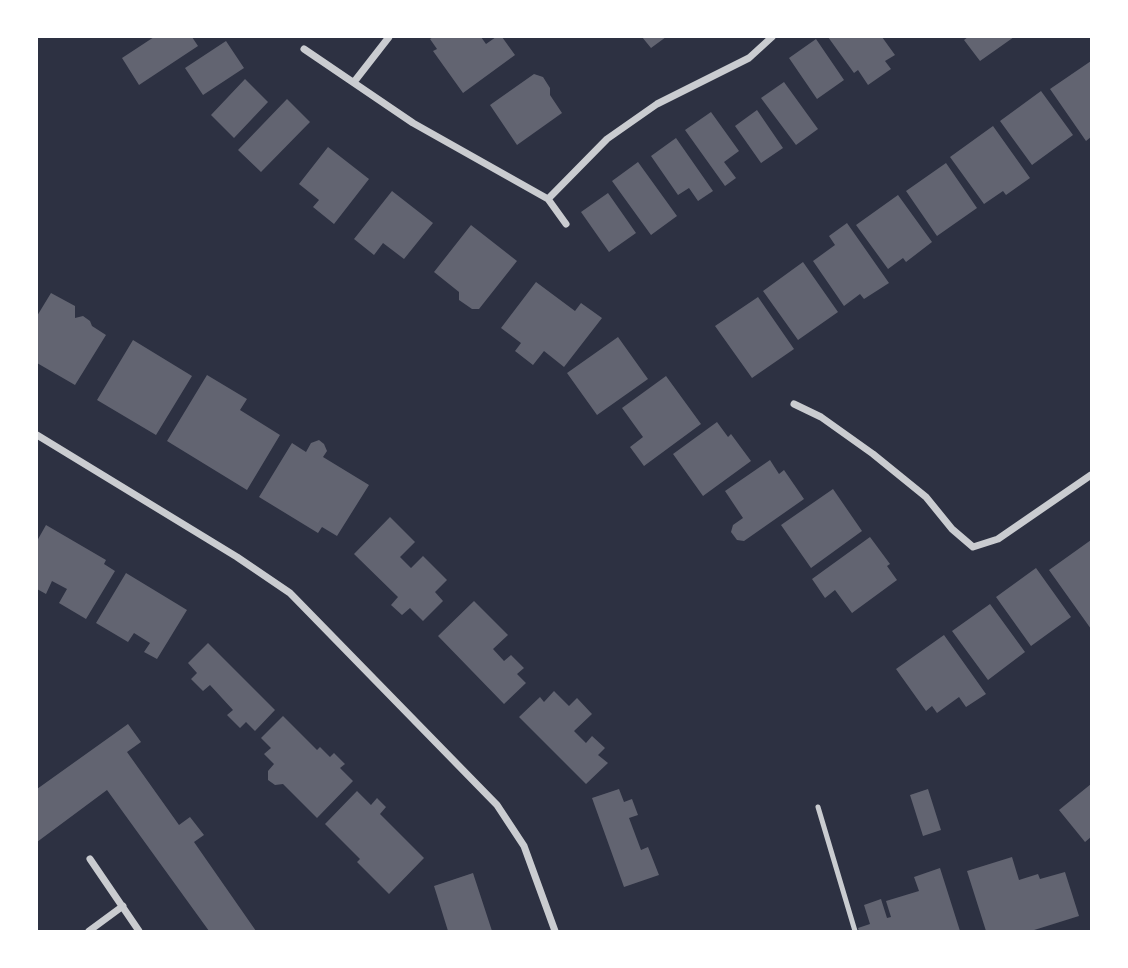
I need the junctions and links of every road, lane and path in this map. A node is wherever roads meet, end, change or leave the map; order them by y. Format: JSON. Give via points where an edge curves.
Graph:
{"nodes":[{"id":1,"x":389,"y":37,"type":"edge"},
{"id":2,"x":772,"y":37,"type":"edge"},
{"id":3,"x":304,"y":49,"type":"dead end"},
{"id":4,"x":354,"y":82,"type":"junction"},
{"id":5,"x":548,"y":199,"type":"junction"},
{"id":6,"x":566,"y":224,"type":"dead end"},
{"id":7,"x":794,"y":404,"type":"dead end"},
{"id":8,"x":37,"y":435,"type":"edge"},
{"id":9,"x":1091,"y":475,"type":"edge"},
{"id":10,"x":818,"y":807,"type":"dead end"},
{"id":11,"x":90,"y":859,"type":"dead end"},
{"id":12,"x":123,"y":906,"type":"junction"},
{"id":13,"x":89,"y":931,"type":"edge"},
{"id":14,"x":139,"y":931,"type":"edge"},
{"id":15,"x":555,"y":931,"type":"edge"},
{"id":16,"x":855,"y":931,"type":"edge"}],
"edges":[{"from":1,"to":4,"type":"street"},
{"from":2,"to":5,"type":"street","via":[[749,58],[657,104],[607,139]]},
{"from":3,"to":4,"type":"street"},
{"from":4,"to":5,"type":"street","via":[[414,123]]},
{"from":5,"to":6,"type":"street"},
{"from":7,"to":9,"type":"street","via":[[873,454],[926,497],[973,547],[998,539]]},
{"from":8,"to":15,"type":"street","via":[[290,593],[497,805],[524,846]]},
{"from":10,"to":16,"type":"lane"},
{"from":11,"to":12,"type":"street"},
{"from":12,"to":13,"type":"street"},
{"from":12,"to":14,"type":"street"}]}
